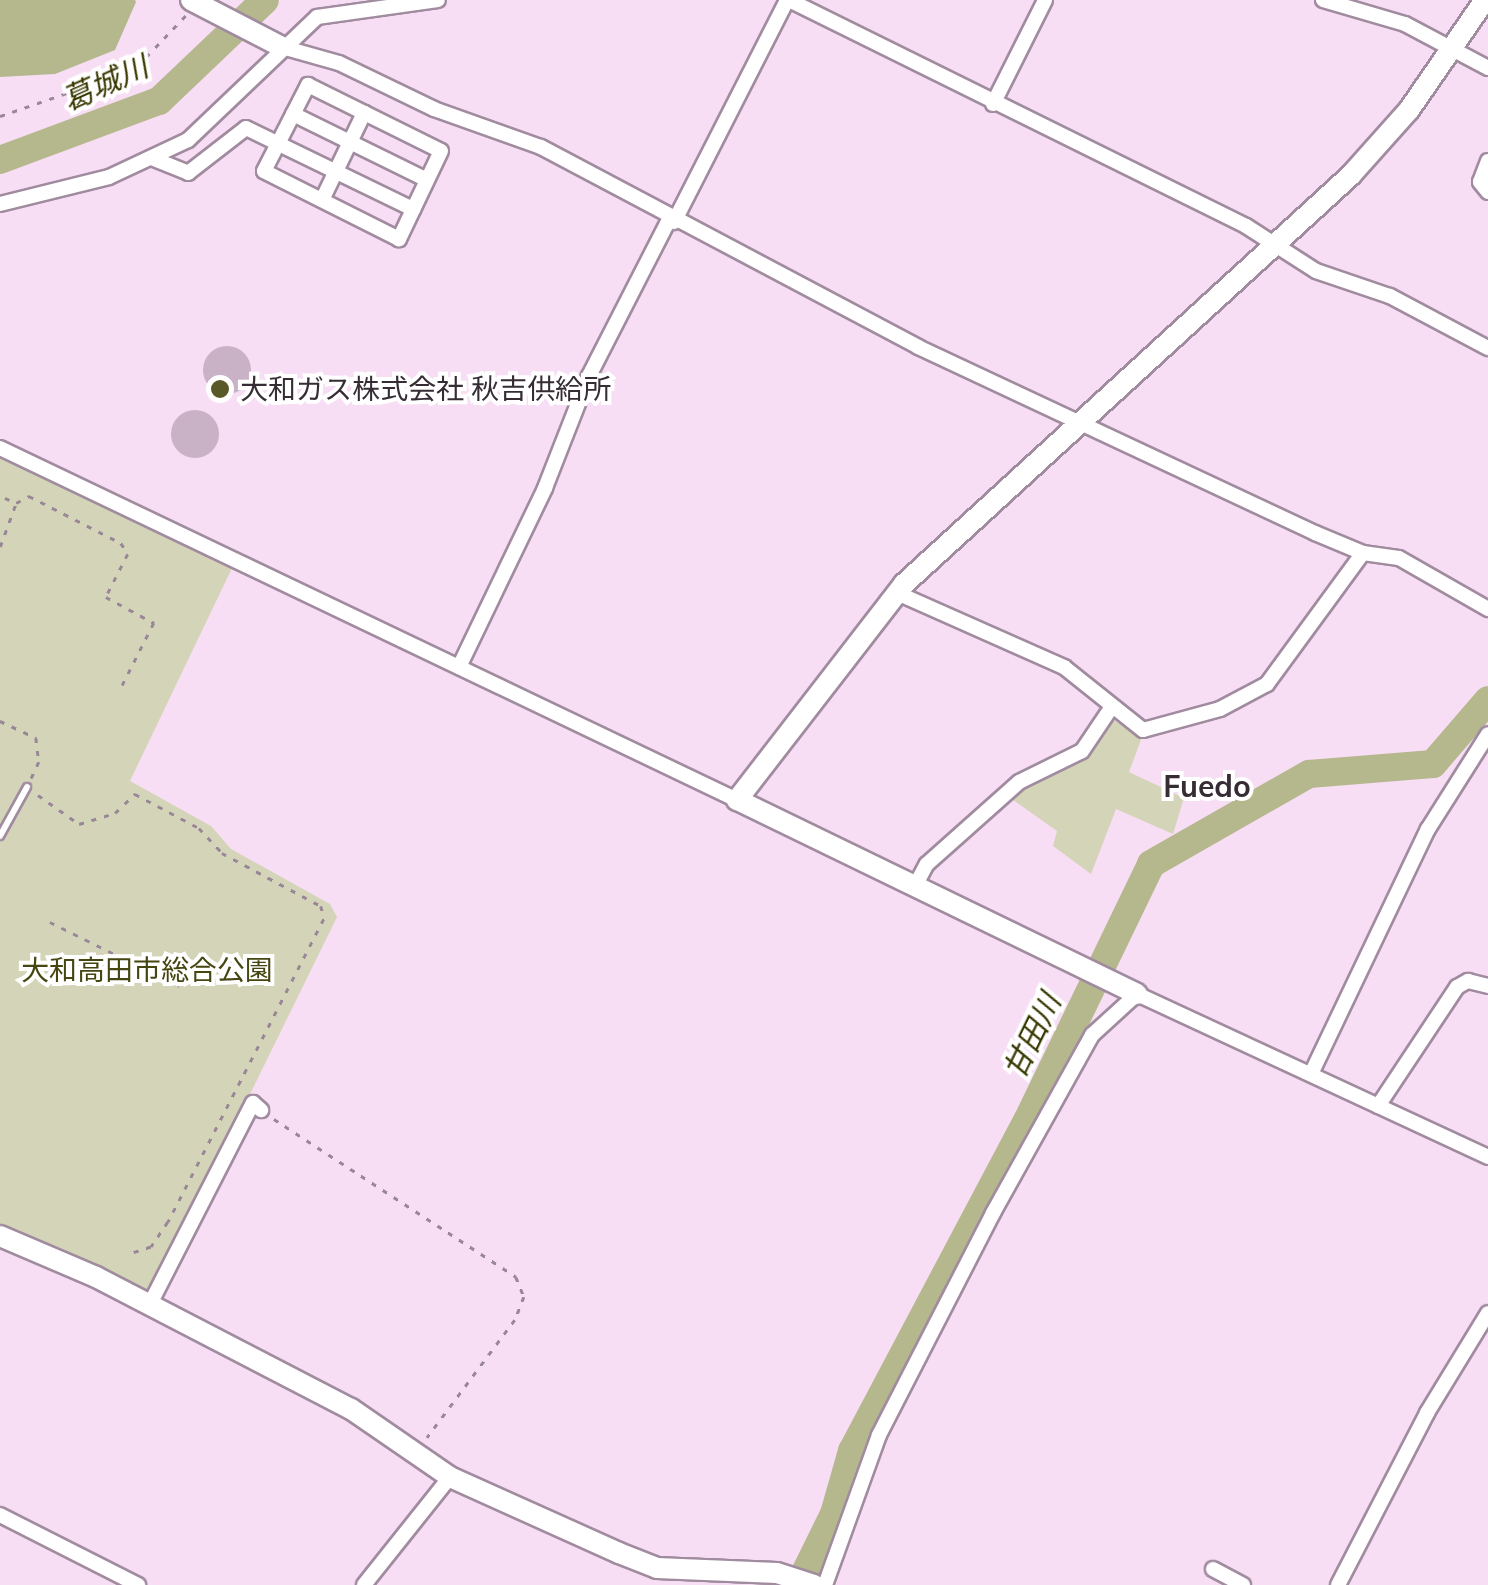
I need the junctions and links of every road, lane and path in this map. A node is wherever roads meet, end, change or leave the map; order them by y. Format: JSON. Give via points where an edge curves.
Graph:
{"nodes":[{"id":1,"x":438,"y":0,"type":"edge"},
{"id":2,"x":788,"y":0,"type":"edge"},
{"id":3,"x":1044,"y":0,"type":"edge"},
{"id":4,"x":1323,"y":0,"type":"edge"},
{"id":5,"x":1485,"y":0,"type":"edge"},
{"id":6,"x":198,"y":3,"type":"edge"},
{"id":7,"x":276,"y":44,"type":"junction"},
{"id":8,"x":1452,"y":48,"type":"junction"},
{"id":9,"x":1488,"y":68,"type":"edge"},
{"id":10,"x":993,"y":104,"type":"junction"},
{"id":11,"x":364,"y":113,"type":"junction"},
{"id":12,"x":293,"y":114,"type":"junction"},
{"id":13,"x":0,"y":116,"type":"edge"},
{"id":14,"x":278,"y":142,"type":"junction"},
{"id":15,"x":350,"y":142,"type":"junction"},
{"id":16,"x":154,"y":159,"type":"junction"},
{"id":17,"x":1488,"y":161,"type":"edge"},
{"id":18,"x":336,"y":170,"type":"junction"},
{"id":19,"x":427,"y":180,"type":"junction"},
{"id":20,"x":1488,"y":192,"type":"edge"},
{"id":21,"x":322,"y":200,"type":"junction"},
{"id":22,"x":0,"y":204,"type":"edge"},
{"id":23,"x":414,"y":209,"type":"junction"},
{"id":24,"x":672,"y":221,"type":"junction"},
{"id":25,"x":1277,"y":244,"type":"junction"},
{"id":26,"x":1488,"y":348,"type":"edge"},
{"id":27,"x":1082,"y":421,"type":"junction"},
{"id":28,"x":0,"y":448,"type":"edge"},
{"id":29,"x":6,"y":498,"type":"dead end"},
{"id":30,"x":16,"y":502,"type":"junction"},
{"id":31,"x":0,"y":547,"type":"edge"},
{"id":32,"x":1363,"y":553,"type":"junction"},
{"id":33,"x":897,"y":593,"type":"junction"},
{"id":34,"x":1488,"y":609,"type":"edge"},
{"id":35,"x":460,"y":668,"type":"junction"},
{"id":36,"x":119,"y":692,"type":"dead end"},
{"id":37,"x":1112,"y":708,"type":"junction"},
{"id":38,"x":0,"y":721,"type":"edge"},
{"id":39,"x":1487,"y":737,"type":"edge"},
{"id":40,"x":27,"y":787,"type":"junction"},
{"id":41,"x":737,"y":800,"type":"junction"},
{"id":42,"x":0,"y":836,"type":"edge"},
{"id":43,"x":914,"y":888,"type":"junction"},
{"id":44,"x":50,"y":922,"type":"dead end"},
{"id":45,"x":178,"y":986,"type":"dead end"},
{"id":46,"x":1488,"y":986,"type":"edge"},
{"id":47,"x":1137,"y":994,"type":"junction"},
{"id":48,"x":1311,"y":1074,"type":"junction"},
{"id":49,"x":1378,"y":1106,"type":"junction"},
{"id":50,"x":262,"y":1110,"type":"joint"},
{"id":51,"x":1488,"y":1157,"type":"edge"},
{"id":52,"x":0,"y":1236,"type":"edge"},
{"id":53,"x":130,"y":1254,"type":"dead end"},
{"id":54,"x":150,"y":1304,"type":"junction"},
{"id":55,"x":1488,"y":1313,"type":"edge"},
{"id":56,"x":418,"y":1451,"type":"junction"},
{"id":57,"x":450,"y":1477,"type":"junction"},
{"id":58,"x":0,"y":1515,"type":"edge"},
{"id":59,"x":1212,"y":1569,"type":"dead end"},
{"id":60,"x":806,"y":1581,"type":"edge"},
{"id":61,"x":1235,"y":1583,"type":"edge"},
{"id":62,"x":138,"y":1585,"type":"edge"},
{"id":63,"x":364,"y":1585,"type":"edge"},
{"id":64,"x":825,"y":1585,"type":"edge"},
{"id":65,"x":1338,"y":1585,"type":"edge"}],
"edges":[{"from":1,"to":7,"type":"street","via":[[317,17]]},
{"from":2,"to":10,"type":"street"},
{"from":2,"to":24,"type":"street"},
{"from":3,"to":10,"type":"street"},
{"from":4,"to":8,"type":"street","via":[[1391,19]]},
{"from":5,"to":8,"type":"street"},
{"from":6,"to":7,"type":"street"},
{"from":6,"to":13,"type":"path","via":[[146,57],[116,76]]},
{"from":7,"to":16,"type":"street","via":[[217,115]]},
{"from":7,"to":24,"type":"street","via":[[339,63],[434,109],[540,148]]},
{"from":8,"to":9,"type":"street"},
{"from":8,"to":25,"type":"street","via":[[1380,146]]},
{"from":10,"to":25,"type":"street"},
{"from":11,"to":12,"type":"street","via":[[308,85]]},
{"from":11,"to":15,"type":"street"},
{"from":11,"to":19,"type":"street","via":[[442,151]]},
{"from":12,"to":14,"type":"street"},
{"from":12,"to":15,"type":"street"},
{"from":14,"to":16,"type":"street","via":[[246,128],[188,174]]},
{"from":14,"to":18,"type":"street"},
{"from":14,"to":21,"type":"street","via":[[264,171]]},
{"from":15,"to":18,"type":"street"},
{"from":15,"to":19,"type":"street"},
{"from":16,"to":22,"type":"street"},
{"from":17,"to":20,"type":"street","via":[[1480,182]]},
{"from":18,"to":21,"type":"street"},
{"from":18,"to":23,"type":"street"},
{"from":19,"to":23,"type":"street"},
{"from":21,"to":23,"type":"street","via":[[399,239]]},
{"from":24,"to":27,"type":"street","via":[[918,347]]},
{"from":24,"to":35,"type":"street","via":[[590,376]]},
{"from":25,"to":26,"type":"street","via":[[1316,271],[1390,296]]},
{"from":25,"to":27,"type":"street"},
{"from":27,"to":32,"type":"street"},
{"from":27,"to":33,"type":"street"},
{"from":28,"to":35,"type":"street"},
{"from":29,"to":30,"type":"path"},
{"from":30,"to":31,"type":"path"},
{"from":30,"to":36,"type":"path","via":[[29,496],[121,543],[128,554],[106,597],[154,623]]},
{"from":32,"to":34,"type":"street","via":[[1400,558]]},
{"from":32,"to":37,"type":"street","via":[[1292,655],[1246,698],[1143,730]]},
{"from":33,"to":37,"type":"street","via":[[1064,668]]},
{"from":33,"to":41,"type":"street"},
{"from":35,"to":41,"type":"street"},
{"from":37,"to":43,"type":"street","via":[[1082,751],[1019,782],[939,852]]},
{"from":38,"to":40,"type":"path","via":[[36,738],[39,762]]},
{"from":39,"to":48,"type":"street","via":[[1428,828]]},
{"from":40,"to":42,"type":"lane"},
{"from":40,"to":53,"type":"path","via":[[79,824],[115,813],[135,794],[199,828],[222,853],[320,906],[324,919],[168,1222],[151,1247]]},
{"from":41,"to":43,"type":"street"},
{"from":43,"to":47,"type":"street"},
{"from":44,"to":45,"type":"path"},
{"from":46,"to":49,"type":"street","via":[[1457,986]]},
{"from":47,"to":48,"type":"street"},
{"from":47,"to":64,"type":"street","via":[[1092,1035],[993,1212],[878,1435]]},
{"from":48,"to":49,"type":"street"},
{"from":49,"to":51,"type":"street"},
{"from":50,"to":54,"type":"street","via":[[253,1103]]},
{"from":50,"to":56,"type":"path","via":[[516,1277],[524,1297],[515,1320]]},
{"from":52,"to":54,"type":"street"},
{"from":54,"to":56,"type":"street","via":[[351,1408]]},
{"from":55,"to":65,"type":"street","via":[[1427,1413]]},
{"from":56,"to":57,"type":"street"},
{"from":57,"to":60,"type":"street","via":[[657,1568]]},
{"from":57,"to":63,"type":"street"},
{"from":58,"to":62,"type":"street"},
{"from":59,"to":61,"type":"street"}]}
